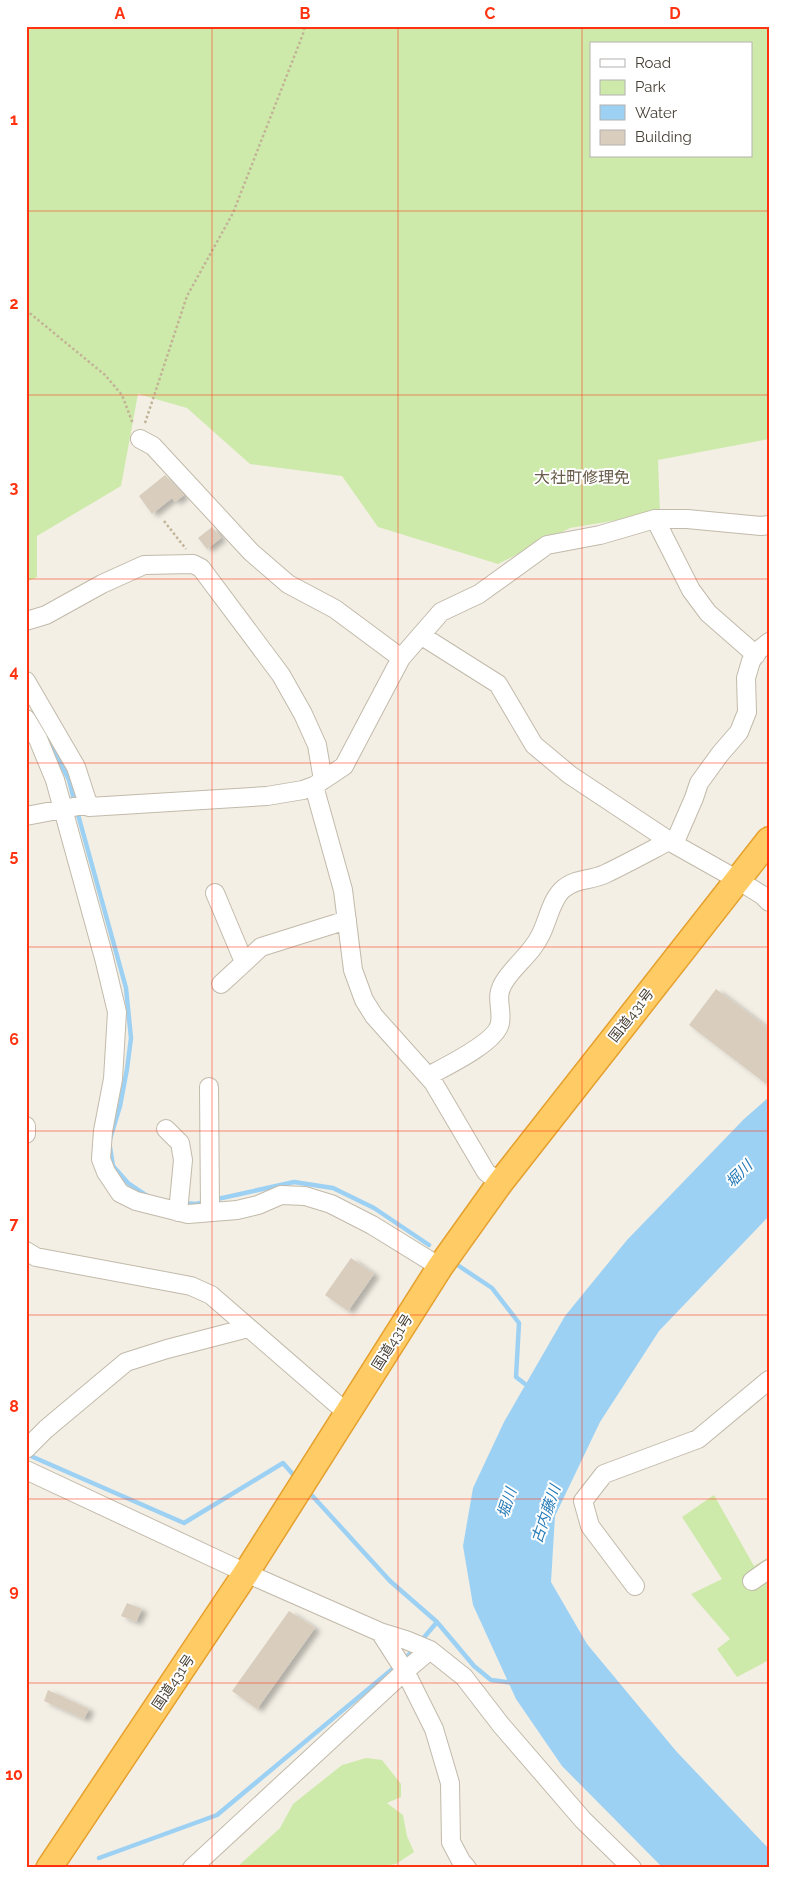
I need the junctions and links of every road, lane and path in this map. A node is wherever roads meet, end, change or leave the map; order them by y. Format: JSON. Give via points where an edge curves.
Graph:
{"nodes":[{"id":1,"x":305,"y":26,"type":"edge"},
{"id":2,"x":26,"y":310,"type":"edge"},
{"id":3,"x":140,"y":439,"type":"junction"},
{"id":4,"x":655,"y":519,"type":"junction"},
{"id":5,"x":164,"y":521,"type":"dead end"},
{"id":6,"x":769,"y":525,"type":"edge"},
{"id":7,"x":200,"y":568,"type":"junction"},
{"id":8,"x":26,"y":621,"type":"edge"},
{"id":9,"x":422,"y":636,"type":"junction"},
{"id":10,"x":769,"y":642,"type":"edge"},
{"id":11,"x":756,"y":655,"type":"junction"},
{"id":12,"x":401,"y":658,"type":"junction"},
{"id":13,"x":26,"y":681,"type":"edge"},
{"id":14,"x":26,"y":719,"type":"edge"},
{"id":15,"x":319,"y":783,"type":"junction"},
{"id":16,"x":75,"y":807,"type":"junction"},
{"id":17,"x":26,"y":816,"type":"edge"},
{"id":18,"x":769,"y":840,"type":"edge"},
{"id":19,"x":671,"y":843,"type":"junction"},
{"id":20,"x":738,"y":880,"type":"junction"},
{"id":21,"x":215,"y":893,"type":"dead end"},
{"id":22,"x":769,"y":902,"type":"edge"},
{"id":23,"x":347,"y":920,"type":"junction"},
{"id":24,"x":244,"y":962,"type":"junction"},
{"id":25,"x":221,"y":984,"type":"dead end"},
{"id":26,"x":428,"y":1076,"type":"junction"},
{"id":27,"x":209,"y":1087,"type":"dead end"},
{"id":28,"x":26,"y":1126,"type":"edge"},
{"id":29,"x":166,"y":1129,"type":"dead end"},
{"id":30,"x":26,"y":1134,"type":"edge"},
{"id":31,"x":500,"y":1182,"type":"junction"},
{"id":32,"x":178,"y":1212,"type":"junction"},
{"id":33,"x":210,"y":1212,"type":"junction"},
{"id":34,"x":26,"y":1252,"type":"edge"},
{"id":35,"x":440,"y":1267,"type":"junction"},
{"id":36,"x":248,"y":1328,"type":"junction"},
{"id":37,"x":769,"y":1380,"type":"edge"},
{"id":38,"x":347,"y":1413,"type":"junction"},
{"id":39,"x":26,"y":1449,"type":"edge"},
{"id":40,"x":26,"y":1470,"type":"edge"},
{"id":41,"x":769,"y":1569,"type":"edge"},
{"id":42,"x":246,"y":1573,"type":"junction"},
{"id":43,"x":752,"y":1581,"type":"dead end"},
{"id":44,"x":635,"y":1586,"type":"dead end"},
{"id":45,"x":380,"y":1632,"type":"junction"},
{"id":46,"x":418,"y":1645,"type":"junction"},
{"id":47,"x":399,"y":1662,"type":"junction"},
{"id":48,"x":49,"y":1868,"type":"edge"},
{"id":49,"x":192,"y":1868,"type":"edge"},
{"id":50,"x":467,"y":1868,"type":"edge"},
{"id":51,"x":632,"y":1868,"type":"edge"}],
"edges":[{"from":1,"to":3,"type":"path","via":[[233,213],[187,296]]},
{"from":2,"to":3,"type":"path","via":[[105,375],[122,395]]},
{"from":3,"to":12,"type":"street","via":[[153,446],[251,552],[288,584],[335,608]]},
{"from":4,"to":6,"type":"street"},
{"from":4,"to":9,"type":"street","via":[[547,545],[479,594],[441,612]]},
{"from":4,"to":11,"type":"street","via":[[691,590],[708,613]]},
{"from":5,"to":7,"type":"path"},
{"from":7,"to":8,"type":"street","via":[[194,564],[144,565],[46,615]]},
{"from":7,"to":15,"type":"street","via":[[281,675],[303,714],[317,745]]},
{"from":9,"to":12,"type":"street"},
{"from":9,"to":19,"type":"street","via":[[498,684],[534,746],[570,775]]},
{"from":10,"to":11,"type":"street"},
{"from":11,"to":19,"type":"street","via":[[746,678],[747,712],[739,732],[699,783]]},
{"from":12,"to":15,"type":"street","via":[[344,766]]},
{"from":13,"to":16,"type":"street","via":[[76,767]]},
{"from":14,"to":16,"type":"street","via":[[55,780]]},
{"from":15,"to":16,"type":"street","via":[[302,790],[267,796]]},
{"from":15,"to":23,"type":"street"},
{"from":16,"to":17,"type":"street"},
{"from":16,"to":32,"type":"street","via":[[117,1012],[113,1079],[101,1159],[120,1193],[136,1202]]},
{"from":18,"to":20,"type":"highway","name":"国道431号"},
{"from":19,"to":20,"type":"street"},
{"from":19,"to":26,"type":"street","via":[[603,875],[573,882],[561,891],[533,948],[505,980],[499,995],[500,1023],[497,1032],[484,1044]]},
{"from":20,"to":22,"type":"street"},
{"from":20,"to":31,"type":"highway","name":"国道431号"},
{"from":21,"to":24,"type":"street"},
{"from":23,"to":24,"type":"street","via":[[261,947]]},
{"from":23,"to":26,"type":"street","via":[[353,970],[364,1000],[374,1016]]},
{"from":24,"to":25,"type":"street"},
{"from":26,"to":31,"type":"street","via":[[486,1172]]},
{"from":27,"to":33,"type":"street"},
{"from":28,"to":30,"type":"street"},
{"from":29,"to":32,"type":"street","via":[[180,1143],[183,1160]]},
{"from":31,"to":35,"type":"highway","name":"国道431号"},
{"from":32,"to":33,"type":"street"},
{"from":33,"to":35,"type":"street","via":[[258,1205],[281,1195],[305,1196],[331,1204],[372,1225]]},
{"from":34,"to":36,"type":"street","via":[[36,1257],[191,1286],[211,1295]]},
{"from":35,"to":38,"type":"highway","name":"国道431号"},
{"from":36,"to":38,"type":"street"},
{"from":36,"to":39,"type":"street","via":[[126,1362]]},
{"from":37,"to":44,"type":"street","via":[[698,1439],[604,1474],[583,1502],[590,1526]]},
{"from":38,"to":42,"type":"highway","name":"国道431号"},
{"from":40,"to":42,"type":"street"},
{"from":41,"to":43,"type":"street"},
{"from":42,"to":45,"type":"street"},
{"from":42,"to":48,"type":"highway","name":"国道431号"},
{"from":45,"to":46,"type":"street"},
{"from":45,"to":47,"type":"street"},
{"from":46,"to":47,"type":"street"},
{"from":46,"to":47,"type":"street"},
{"from":46,"to":51,"type":"street","via":[[464,1677],[583,1820]]},
{"from":47,"to":49,"type":"street"},
{"from":47,"to":50,"type":"street","via":[[434,1729],[450,1783],[451,1842]]}]}
